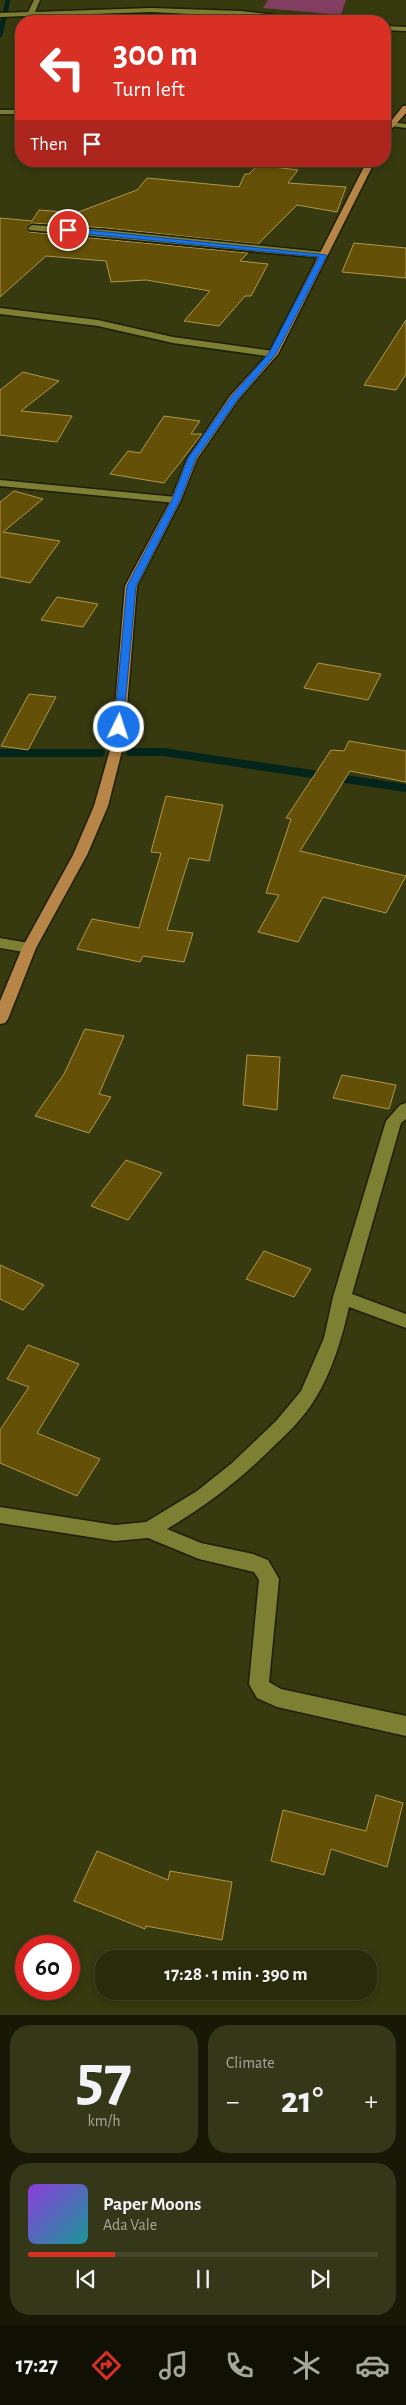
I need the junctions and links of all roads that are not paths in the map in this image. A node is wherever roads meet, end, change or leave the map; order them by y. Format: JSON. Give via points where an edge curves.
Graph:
{"nodes":[{"id":1,"x":37,"y":0,"type":"edge"},
{"id":2,"x":0,"y":15,"type":"edge"},
{"id":3,"x":30,"y":15,"type":"edge"},
{"id":4,"x":58,"y":15,"type":"edge"},
{"id":5,"x":261,"y":15,"type":"edge"},
{"id":6,"x":15,"y":16,"type":"edge"},
{"id":7,"x":391,"y":29,"type":"edge"},
{"id":8,"x":406,"y":30,"type":"edge"},
{"id":9,"x":406,"y":108,"type":"edge"},
{"id":10,"x":0,"y":112,"type":"edge"},
{"id":11,"x":15,"y":112,"type":"edge"},
{"id":12,"x":393,"y":124,"type":"junction"},
{"id":13,"x":391,"y":126,"type":"edge"},
{"id":14,"x":406,"y":126,"type":"edge"},
{"id":15,"x":368,"y":167,"type":"edge"},
{"id":16,"x":32,"y":228,"type":"dead end"},
{"id":17,"x":323,"y":255,"type":"junction"},
{"id":18,"x":0,"y":311,"type":"edge"},
{"id":19,"x":273,"y":354,"type":"junction"},
{"id":20,"x":0,"y":483,"type":"edge"},
{"id":21,"x":176,"y":500,"type":"junction"},
{"id":22,"x":0,"y":943,"type":"edge"},
{"id":23,"x":29,"y":948,"type":"junction"},
{"id":24,"x":0,"y":1019,"type":"edge"},
{"id":25,"x":406,"y":1109,"type":"edge"},
{"id":26,"x":342,"y":1297,"type":"junction"},
{"id":27,"x":406,"y":1321,"type":"edge"},
{"id":28,"x":0,"y":1515,"type":"edge"},
{"id":29,"x":149,"y":1530,"type":"junction"},
{"id":30,"x":406,"y":1726,"type":"edge"}],
"edges":[{"from":1,"to":3,"type":"street"},
{"from":2,"to":6,"type":"street"},
{"from":4,"to":5,"type":"street","via":[[176,11]]},
{"from":7,"to":8,"type":"street"},
{"from":9,"to":12,"type":"main road"},
{"from":10,"to":11,"type":"street"},
{"from":12,"to":13,"type":"main road"},
{"from":12,"to":14,"type":"street"},
{"from":15,"to":17,"type":"main road"},
{"from":16,"to":17,"type":"street"},
{"from":17,"to":19,"type":"main road"},
{"from":18,"to":19,"type":"street","via":[[98,323],[173,340]]},
{"from":19,"to":21,"type":"main road","via":[[234,398],[192,458]]},
{"from":20,"to":21,"type":"street"},
{"from":21,"to":23,"type":"main road","via":[[132,586],[118,743],[101,806],[80,855]]},
{"from":22,"to":23,"type":"street"},
{"from":23,"to":24,"type":"main road"},
{"from":25,"to":26,"type":"street","via":[[394,1121]]},
{"from":26,"to":27,"type":"street"},
{"from":26,"to":29,"type":"street","via":[[333,1338],[308,1395],[283,1426],[240,1469],[204,1497]]},
{"from":28,"to":29,"type":"street","via":[[115,1533]]},
{"from":29,"to":30,"type":"street","via":[[200,1551],[261,1566],[269,1579],[259,1684],[264,1691],[276,1698]]}]}
